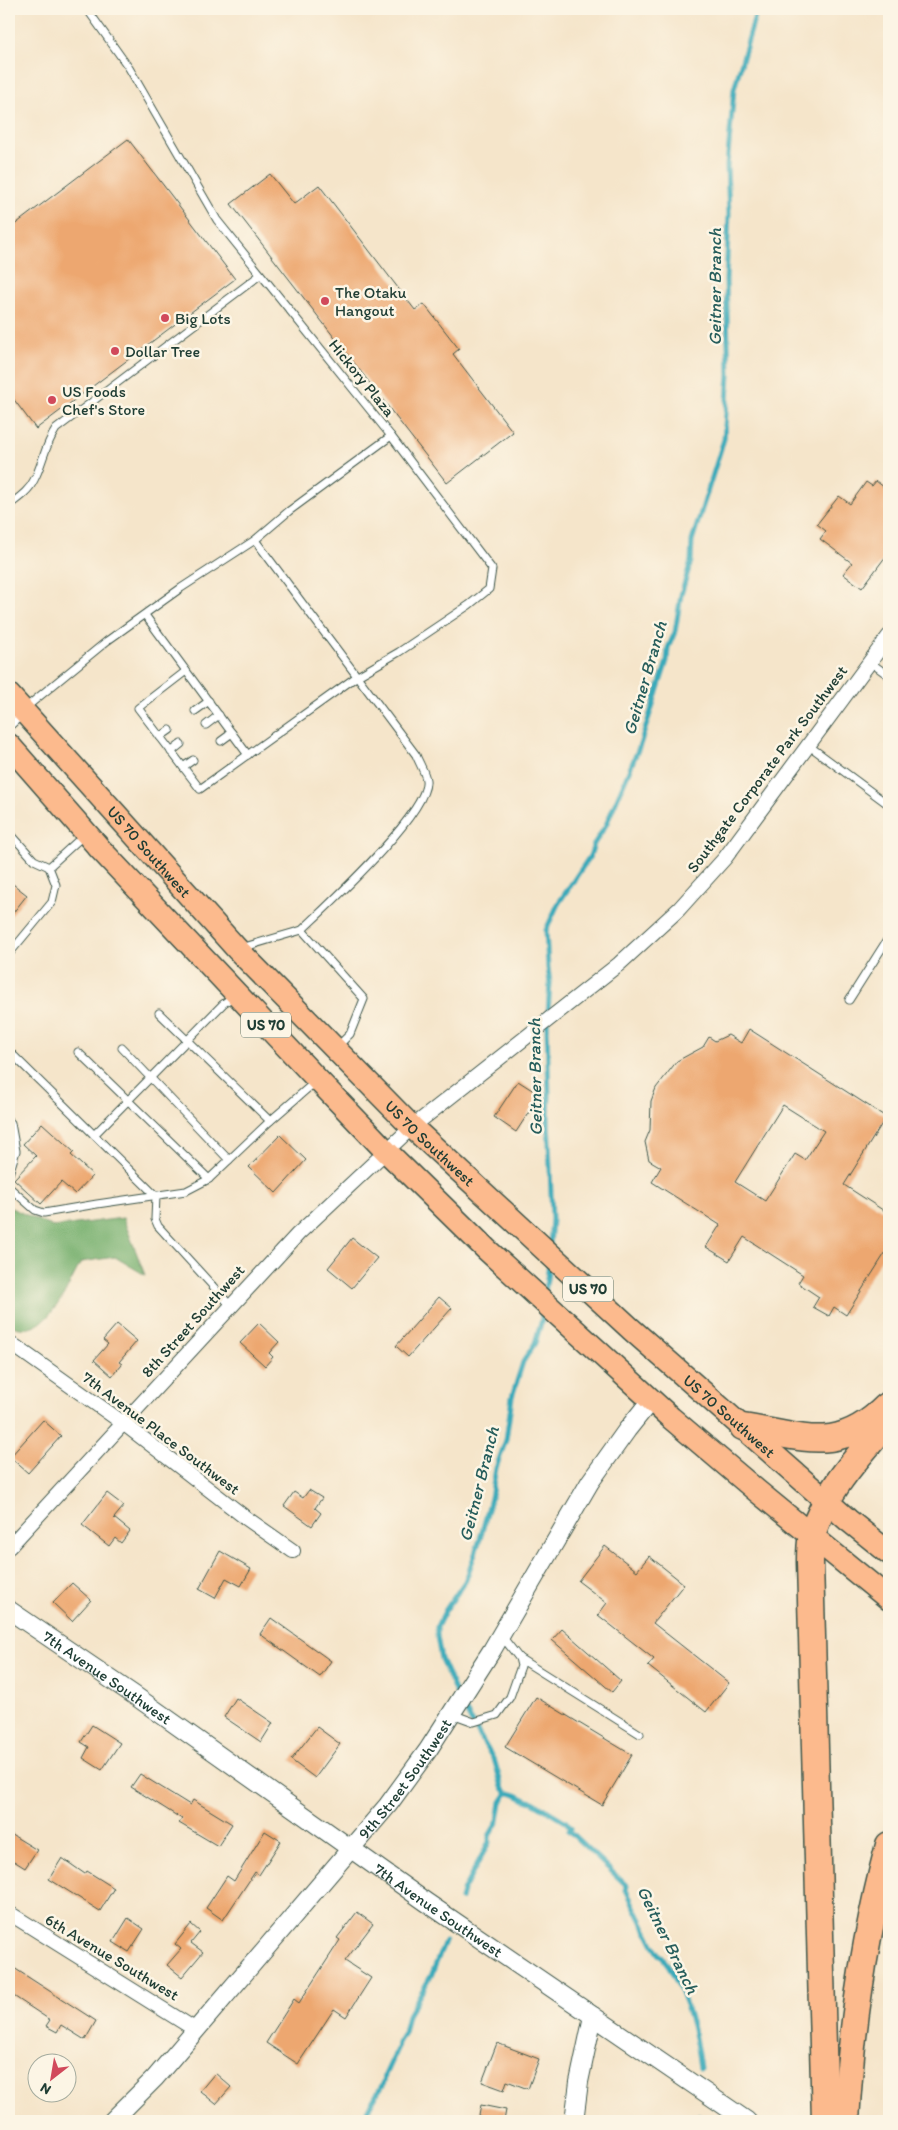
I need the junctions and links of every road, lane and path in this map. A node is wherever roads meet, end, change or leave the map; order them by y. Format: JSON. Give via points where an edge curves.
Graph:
{"nodes":[{"id":1,"x":86,"y":9,"type":"edge"},
{"id":2,"x":260,"y":274,"type":"junction"},
{"id":3,"x":391,"y":436,"type":"junction"},
{"id":4,"x":9,"y":505,"type":"edge"},
{"id":5,"x":255,"y":540,"type":"junction"},
{"id":6,"x":145,"y":615,"type":"junction"},
{"id":7,"x":889,"y":636,"type":"edge"},
{"id":8,"x":870,"y":662,"type":"junction"},
{"id":9,"x":186,"y":671,"type":"junction"},
{"id":10,"x":356,"y":676,"type":"junction"},
{"id":11,"x":889,"y":676,"type":"edge"},
{"id":12,"x":209,"y":701,"type":"junction"},
{"id":13,"x":13,"y":709,"type":"edge"},
{"id":14,"x":196,"y":711,"type":"dead end"},
{"id":15,"x":219,"y":715,"type":"junction"},
{"id":16,"x":206,"y":725,"type":"dead end"},
{"id":17,"x":170,"y":730,"type":"dead end"},
{"id":18,"x":232,"y":733,"type":"junction"},
{"id":19,"x":160,"y":737,"type":"junction"},
{"id":20,"x":221,"y":741,"type":"dead end"},
{"id":21,"x":181,"y":744,"type":"dead end"},
{"id":22,"x":9,"y":745,"type":"edge"},
{"id":23,"x":808,"y":745,"type":"junction"},
{"id":24,"x":171,"y":752,"type":"junction"},
{"id":25,"x":248,"y":755,"type":"junction"},
{"id":26,"x":193,"y":760,"type":"dead end"},
{"id":27,"x":183,"y":767,"type":"junction"},
{"id":28,"x":889,"y":804,"type":"edge"},
{"id":29,"x":9,"y":832,"type":"edge"},
{"id":30,"x":86,"y":833,"type":"junction"},
{"id":31,"x":49,"y":867,"type":"junction"},
{"id":32,"x":302,"y":930,"type":"junction"},
{"id":33,"x":889,"y":937,"type":"edge"},
{"id":34,"x":237,"y":949,"type":"junction"},
{"id":35,"x":9,"y":954,"type":"edge"},
{"id":36,"x":237,"y":994,"type":"junction"},
{"id":37,"x":849,"y":1000,"type":"dead end"},
{"id":38,"x":159,"y":1013,"type":"dead end"},
{"id":39,"x":187,"y":1040,"type":"junction"},
{"id":40,"x":122,"y":1048,"type":"dead end"},
{"id":41,"x":335,"y":1050,"type":"junction"},
{"id":42,"x":9,"y":1051,"type":"edge"},
{"id":43,"x":78,"y":1052,"type":"dead end"},
{"id":44,"x":150,"y":1077,"type":"junction"},
{"id":45,"x":317,"y":1080,"type":"junction"},
{"id":46,"x":128,"y":1100,"type":"junction"},
{"id":47,"x":9,"y":1121,"type":"edge"},
{"id":48,"x":270,"y":1121,"type":"junction"},
{"id":49,"x":412,"y":1127,"type":"junction"},
{"id":50,"x":94,"y":1135,"type":"junction"},
{"id":51,"x":386,"y":1151,"type":"junction"},
{"id":52,"x":229,"y":1160,"type":"junction"},
{"id":53,"x":9,"y":1174,"type":"edge"},
{"id":54,"x":209,"y":1179,"type":"junction"},
{"id":55,"x":9,"y":1187,"type":"edge"},
{"id":56,"x":156,"y":1196,"type":"junction"},
{"id":57,"x":230,"y":1305,"type":"junction"},
{"id":58,"x":9,"y":1342,"type":"edge"},
{"id":59,"x":651,"y":1400,"type":"junction"},
{"id":60,"x":889,"y":1403,"type":"edge"},
{"id":61,"x":889,"y":1420,"type":"edge"},
{"id":62,"x":123,"y":1423,"type":"junction"},
{"id":63,"x":743,"y":1427,"type":"junction"},
{"id":64,"x":826,"y":1500,"type":"junction"},
{"id":65,"x":812,"y":1537,"type":"junction"},
{"id":66,"x":9,"y":1547,"type":"edge"},
{"id":67,"x":293,"y":1551,"type":"dead end"},
{"id":68,"x":889,"y":1553,"type":"edge"},
{"id":69,"x":889,"y":1599,"type":"edge"},
{"id":70,"x":9,"y":1610,"type":"edge"},
{"id":71,"x":501,"y":1635,"type":"junction"},
{"id":72,"x":519,"y":1658,"type":"junction"},
{"id":73,"x":452,"y":1713,"type":"junction"},
{"id":74,"x":640,"y":1734,"type":"dead end"},
{"id":75,"x":889,"y":1845,"type":"edge"},
{"id":76,"x":351,"y":1849,"type":"junction"},
{"id":77,"x":9,"y":1913,"type":"edge"},
{"id":78,"x":593,"y":2016,"type":"junction"},
{"id":79,"x":196,"y":2030,"type":"junction"},
{"id":80,"x":112,"y":2121,"type":"edge"},
{"id":81,"x":574,"y":2121,"type":"edge"},
{"id":82,"x":747,"y":2121,"type":"edge"},
{"id":83,"x":825,"y":2121,"type":"edge"},
{"id":84,"x":846,"y":2121,"type":"edge"}],
"edges":[{"from":1,"to":2,"type":"lane","name":"Hickory Plaza","via":[[129,68],[217,220]]},
{"from":2,"to":3,"type":"lane","name":"Hickory Plaza"},
{"from":2,"to":4,"type":"lane","via":[[56,429],[47,442],[34,481]]},
{"from":3,"to":5,"type":"lane","name":"Hickory Plaza","via":[[289,510]]},
{"from":3,"to":10,"type":"lane","via":[[492,569],[489,589],[469,605],[399,652]]},
{"from":5,"to":6,"type":"lane","name":"Hickory Plaza"},
{"from":5,"to":10,"type":"lane"},
{"from":6,"to":9,"type":"lane"},
{"from":6,"to":13,"type":"lane","name":"Hickory Plaza"},
{"from":7,"to":8,"type":"street","name":"Southgate Corporate Park Southwest"},
{"from":8,"to":11,"type":"lane"},
{"from":8,"to":23,"type":"street","name":"Southgate Corporate Park Southwest"},
{"from":9,"to":12,"type":"lane"},
{"from":9,"to":19,"type":"lane","via":[[138,708]]},
{"from":10,"to":25,"type":"lane"},
{"from":10,"to":32,"type":"lane","via":[[416,755],[426,781],[421,800],[401,829]]},
{"from":12,"to":14,"type":"lane"},
{"from":12,"to":15,"type":"lane"},
{"from":13,"to":34,"type":"main road","name":"US 70 Southwest","number":"US 70"},
{"from":15,"to":16,"type":"lane"},
{"from":15,"to":18,"type":"lane"},
{"from":17,"to":19,"type":"lane"},
{"from":18,"to":20,"type":"lane"},
{"from":18,"to":25,"type":"lane"},
{"from":19,"to":24,"type":"lane"},
{"from":21,"to":24,"type":"lane"},
{"from":22,"to":30,"type":"main road","name":"US 70 Southwest","number":"US 70"},
{"from":23,"to":28,"type":"lane"},
{"from":23,"to":49,"type":"street","name":"Southgate Corporate Park Southwest","via":[[725,858],[679,910],[619,964]]},
{"from":24,"to":27,"type":"lane"},
{"from":25,"to":27,"type":"lane","via":[[200,789]]},
{"from":26,"to":27,"type":"lane"},
{"from":29,"to":31,"type":"lane","via":[[34,860]]},
{"from":30,"to":31,"type":"lane"},
{"from":30,"to":36,"type":"main road","name":"US 70 Southwest","number":"US 70"},
{"from":31,"to":35,"type":"lane","via":[[56,885],[52,902]]},
{"from":32,"to":34,"type":"lane"},
{"from":32,"to":41,"type":"lane","via":[[364,999],[350,1034]]},
{"from":33,"to":37,"type":"lane"},
{"from":34,"to":41,"type":"main road","name":"US 70 Southwest","number":"US 70"},
{"from":36,"to":39,"type":"lane"},
{"from":36,"to":45,"type":"main road","name":"US 70 Southwest","number":"US 70"},
{"from":38,"to":39,"type":"lane"},
{"from":39,"to":44,"type":"lane"},
{"from":39,"to":48,"type":"lane"},
{"from":40,"to":44,"type":"lane"},
{"from":41,"to":49,"type":"main road","name":"US 70 Southwest","number":"US 70"},
{"from":42,"to":50,"type":"lane"},
{"from":43,"to":46,"type":"lane"},
{"from":44,"to":46,"type":"lane"},
{"from":44,"to":52,"type":"lane"},
{"from":45,"to":48,"type":"lane"},
{"from":45,"to":51,"type":"main road","name":"US 70 Southwest","number":"US 70"},
{"from":46,"to":50,"type":"lane"},
{"from":46,"to":54,"type":"lane"},
{"from":47,"to":53,"type":"lane","via":[[16,1151]]},
{"from":48,"to":52,"type":"lane"},
{"from":49,"to":51,"type":"street","name":"8th Street Southwest"},
{"from":49,"to":63,"type":"main road","name":"US 70 Southwest","number":"US 70","via":[[631,1329]]},
{"from":50,"to":56,"type":"lane"},
{"from":51,"to":57,"type":"street","name":"8th Street Southwest","via":[[298,1234]]},
{"from":51,"to":59,"type":"main road","name":"US 70 Southwest","number":"US 70","via":[[486,1249]]},
{"from":52,"to":54,"type":"lane"},
{"from":54,"to":56,"type":"lane","via":[[186,1191]]},
{"from":55,"to":56,"type":"lane","via":[[44,1214]]},
{"from":56,"to":57,"type":"lane","via":[[155,1219],[158,1226]]},
{"from":57,"to":62,"type":"street","name":"8th Street Southwest"},
{"from":58,"to":62,"type":"street","name":"7th Avenue Place Southwest"},
{"from":59,"to":65,"type":"main road","name":"US 70 Southwest","number":"US 70"},
{"from":59,"to":71,"type":"street","name":"9th Street Southwest","via":[[590,1482]]},
{"from":60,"to":63,"type":"highway","via":[[867,1423],[834,1438],[796,1438]]},
{"from":61,"to":64,"type":"highway"},
{"from":62,"to":66,"type":"street","name":"8th Street Southwest"},
{"from":62,"to":67,"type":"street","name":"7th Avenue Place Southwest"},
{"from":63,"to":64,"type":"main road","name":"US 70 Southwest","number":"US 70"},
{"from":64,"to":65,"type":"highway"},
{"from":64,"to":68,"type":"main road","name":"US 70 Southwest","number":"US 70"},
{"from":65,"to":69,"type":"main road","name":"US 70 Southwest","number":"US 70"},
{"from":65,"to":83,"type":"highway","via":[[810,1562]]},
{"from":70,"to":76,"type":"street","name":"7th Avenue Southwest"},
{"from":71,"to":72,"type":"lane"},
{"from":71,"to":73,"type":"street","name":"9th Street Southwest"},
{"from":72,"to":73,"type":"lane","via":[[521,1666],[510,1697],[497,1715],[474,1722]]},
{"from":72,"to":74,"type":"lane"},
{"from":73,"to":76,"type":"street","name":"9th Street Southwest","via":[[388,1806]]},
{"from":75,"to":84,"type":"highway","via":[[868,1940],[851,2059]]},
{"from":76,"to":78,"type":"street","name":"7th Avenue Southwest"},
{"from":76,"to":79,"type":"street","name":"9th Street Southwest"},
{"from":77,"to":79,"type":"street","name":"6th Avenue Southwest"},
{"from":78,"to":81,"type":"street"},
{"from":78,"to":82,"type":"street","name":"7th Avenue Southwest"},
{"from":79,"to":80,"type":"street","name":"9th Street Southwest"}]}
